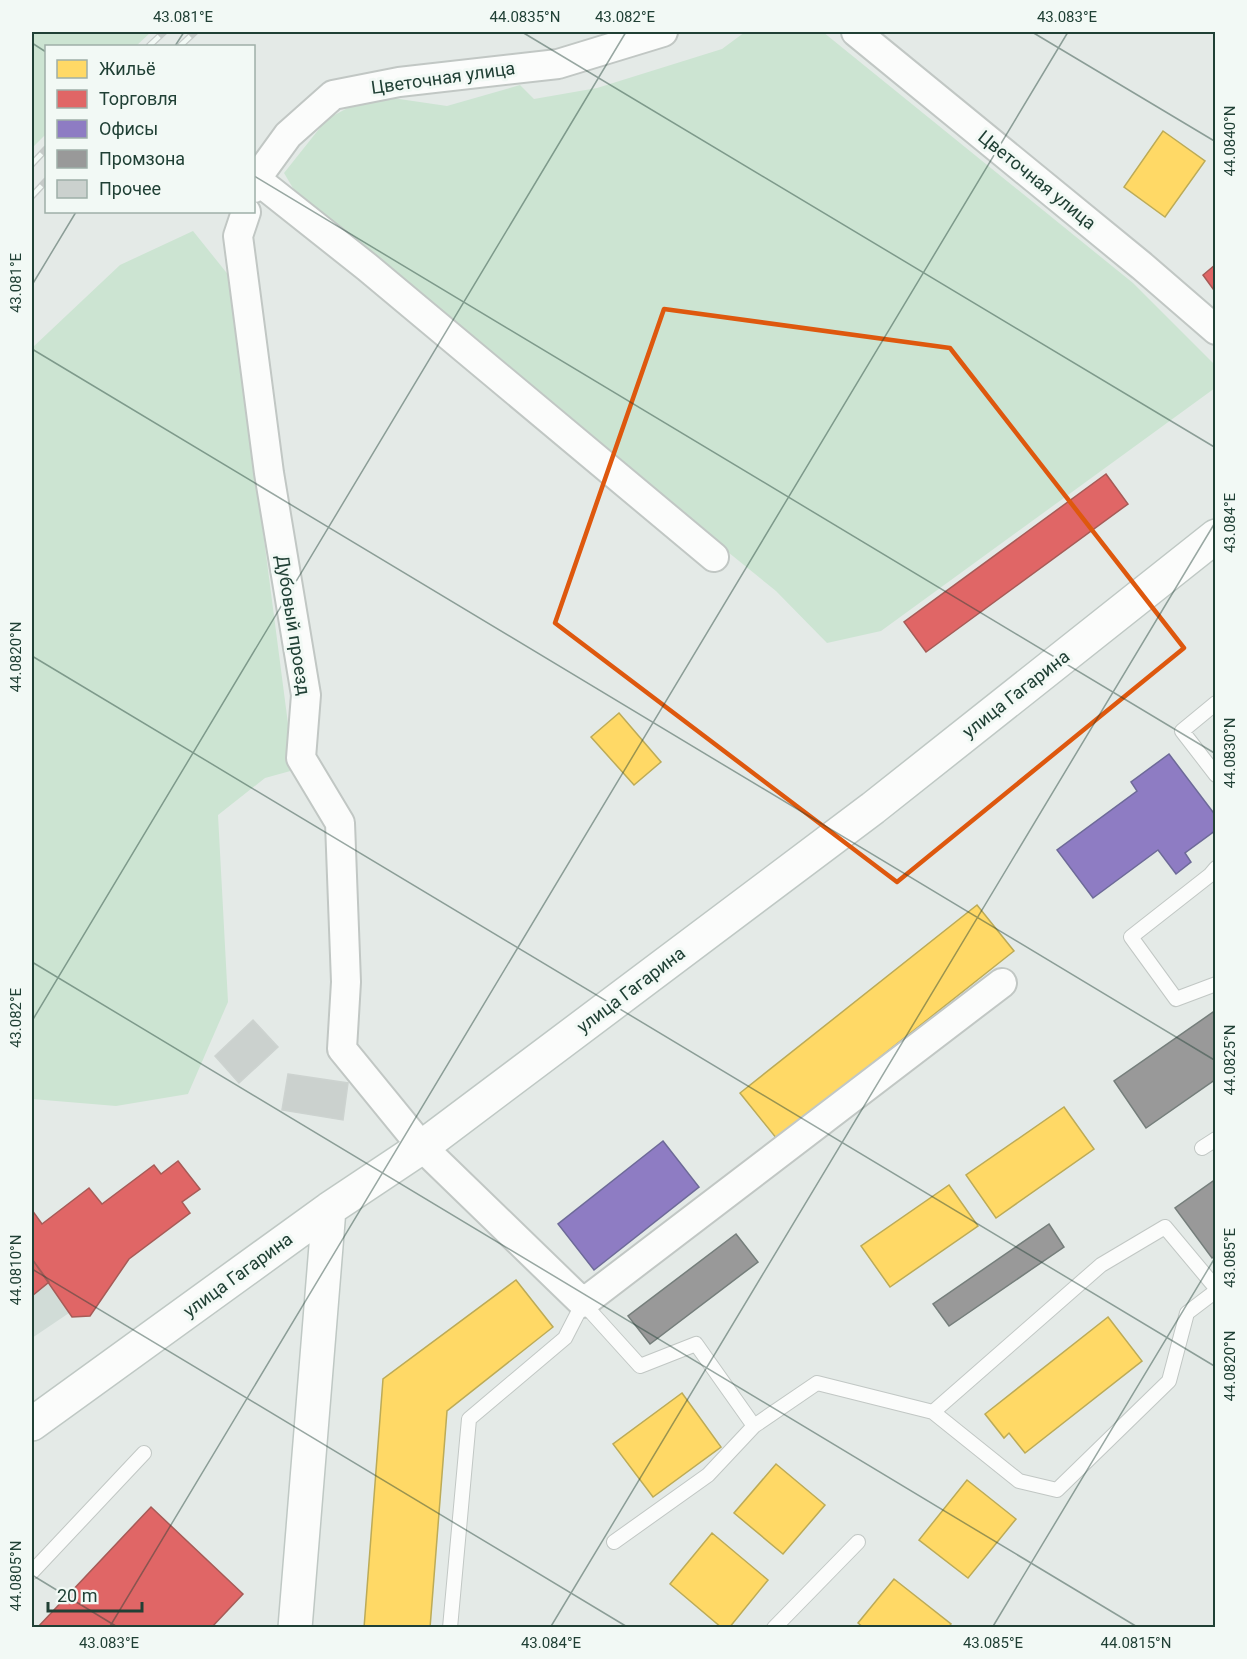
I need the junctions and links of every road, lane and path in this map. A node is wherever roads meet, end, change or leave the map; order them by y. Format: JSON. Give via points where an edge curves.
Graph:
{"nodes":[{"id":1,"x":663,"y":32,"type":"edge"},
{"id":2,"x":856,"y":32,"type":"edge"},
{"id":3,"x":255,"y":184,"type":"edge"},
{"id":4,"x":246,"y":213,"type":"edge"},
{"id":5,"x":1215,"y":330,"type":"edge"},
{"id":6,"x":1215,"y":536,"type":"edge"},
{"id":7,"x":714,"y":557,"type":"dead end"},
{"id":8,"x":1215,"y":703,"type":"edge"},
{"id":9,"x":1215,"y":775,"type":"edge"},
{"id":10,"x":1215,"y":868,"type":"edge"},
{"id":11,"x":1002,"y":983,"type":"dead end"},
{"id":12,"x":1215,"y":984,"type":"edge"},
{"id":13,"x":1215,"y":1139,"type":"edge"},
{"id":14,"x":422,"y":1147,"type":"junction"},
{"id":15,"x":1202,"y":1148,"type":"dead end"},
{"id":16,"x":329,"y":1209,"type":"junction"},
{"id":17,"x":1215,"y":1289,"type":"edge"},
{"id":18,"x":583,"y":1303,"type":"junction"},
{"id":19,"x":933,"y":1412,"type":"junction"},
{"id":20,"x":32,"y":1424,"type":"edge"},
{"id":21,"x":754,"y":1426,"type":"junction"},
{"id":22,"x":144,"y":1454,"type":"dead end"},
{"id":23,"x":614,"y":1542,"type":"dead end"},
{"id":24,"x":858,"y":1542,"type":"dead end"},
{"id":25,"x":32,"y":1572,"type":"edge"},
{"id":26,"x":295,"y":1628,"type":"edge"},
{"id":27,"x":450,"y":1628,"type":"edge"},
{"id":28,"x":774,"y":1628,"type":"edge"}],
"edges":[{"from":1,"to":3,"type":"street","name":"Цветочная улица","via":[[558,64],[399,82],[333,94],[288,135]]},
{"from":2,"to":5,"type":"street","name":"Цветочная улица"},
{"from":3,"to":7,"type":"street","via":[[367,267]]},
{"from":4,"to":14,"type":"street","name":"Дубовый проезд","via":[[238,236],[269,473],[306,695],[301,758],[340,823],[346,982],[342,1049]]},
{"from":6,"to":14,"type":"main road","name":"улица Гагарина","via":[[873,808]]},
{"from":8,"to":9,"type":"lane","via":[[1182,731]]},
{"from":10,"to":12,"type":"lane","via":[[1131,937],[1176,999]]},
{"from":11,"to":18,"type":"street"},
{"from":13,"to":15,"type":"lane"},
{"from":14,"to":16,"type":"main road","name":"улица Гагарина"},
{"from":14,"to":18,"type":"street","name":"Дубовый проезд"},
{"from":16,"to":20,"type":"main road","name":"улица Гагарина"},
{"from":16,"to":26,"type":"main road"},
{"from":17,"to":19,"type":"lane","via":[[1165,1227],[1101,1265]]},
{"from":17,"to":19,"type":"lane","via":[[1187,1313],[1169,1381],[1057,1490],[1018,1480]]},
{"from":18,"to":21,"type":"lane","via":[[640,1366],[696,1344]]},
{"from":18,"to":27,"type":"lane","via":[[566,1338],[469,1419]]},
{"from":19,"to":21,"type":"lane","via":[[817,1383]]},
{"from":21,"to":23,"type":"lane","via":[[708,1475]]},
{"from":22,"to":25,"type":"lane"},
{"from":24,"to":28,"type":"lane"}]}
